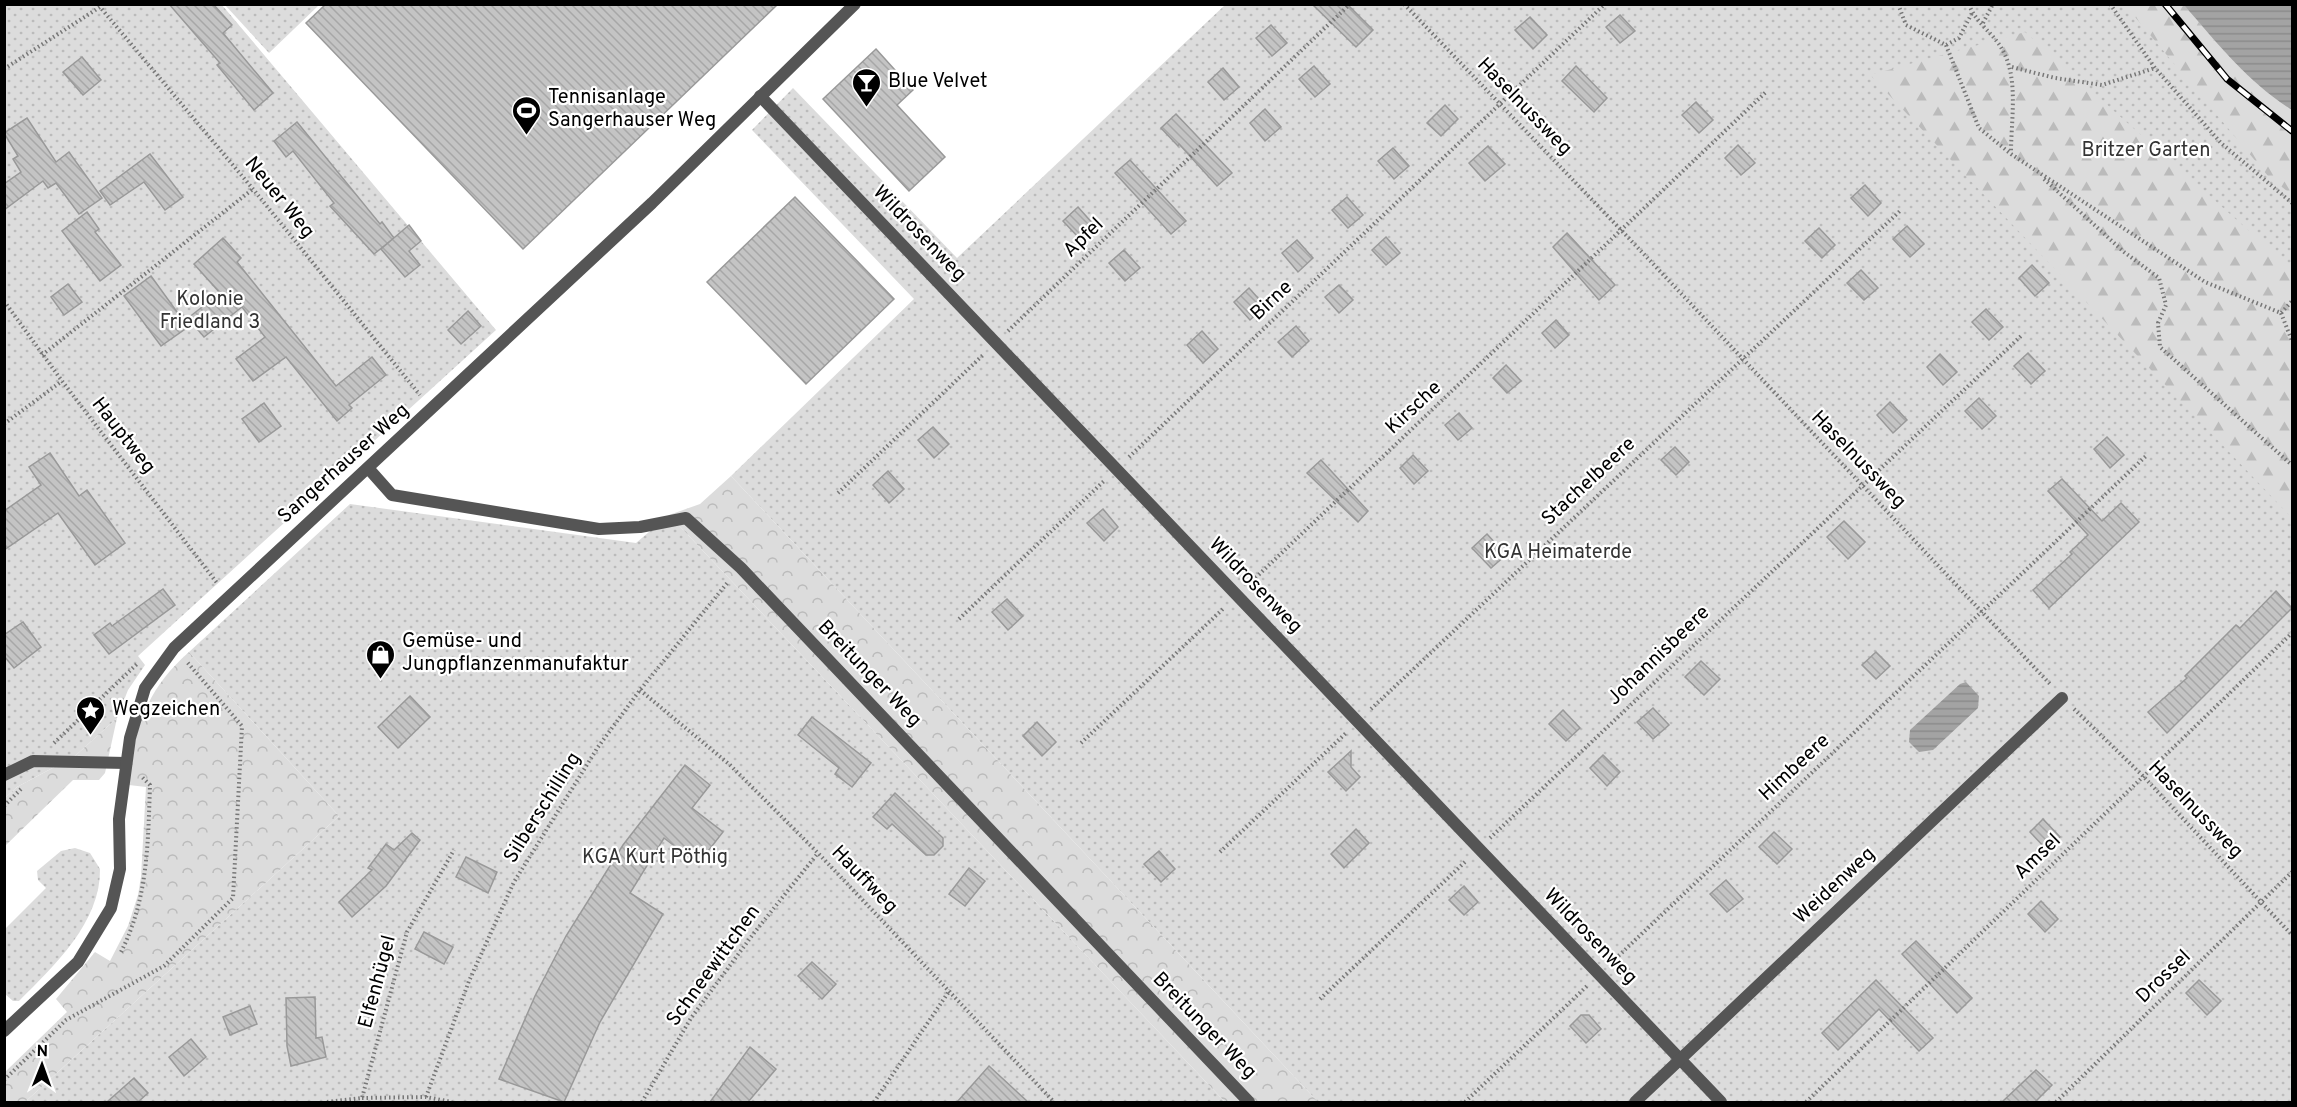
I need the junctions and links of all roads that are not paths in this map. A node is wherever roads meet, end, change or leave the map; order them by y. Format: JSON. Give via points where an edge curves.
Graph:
{"nodes":[{"id":1,"x":855,"y":4,"type":"edge"},
{"id":2,"x":760,"y":96,"type":"junction"},
{"id":3,"x":368,"y":468,"type":"junction"},
{"id":4,"x":2062,"y":698,"type":"road end"},
{"id":5,"x":126,"y":763,"type":"junction"},
{"id":6,"x":4,"y":775,"type":"edge"},
{"id":7,"x":4,"y":1031,"type":"edge"},
{"id":8,"x":1680,"y":1060,"type":"junction"},
{"id":9,"x":1249,"y":1102,"type":"edge"},
{"id":10,"x":1635,"y":1102,"type":"edge"},
{"id":11,"x":1721,"y":1102,"type":"edge"}],
"edges":[{"from":1,"to":2,"type":"street","name":"Sangerhauser Weg"},
{"from":2,"to":3,"type":"street","name":"Sangerhauser Weg","via":[[652,203]]},
{"from":2,"to":8,"type":"street","name":"Wildrosenweg"},
{"from":3,"to":5,"type":"street","name":"Sangerhauser Weg","via":[[174,648],[145,688]]},
{"from":3,"to":9,"type":"street","name":"Breitunger Weg","via":[[392,495],[599,529],[640,527],[686,518],[741,568]]},
{"from":4,"to":8,"type":"street","name":"Weidenweg"},
{"from":5,"to":6,"type":"street","via":[[33,761]]},
{"from":5,"to":7,"type":"street","name":"Sangerhauser Weg","via":[[119,819],[120,869],[111,908],[78,962]]},
{"from":8,"to":10,"type":"street","name":"Weidenweg"},
{"from":8,"to":11,"type":"street","name":"Wildrosenweg"}]}
